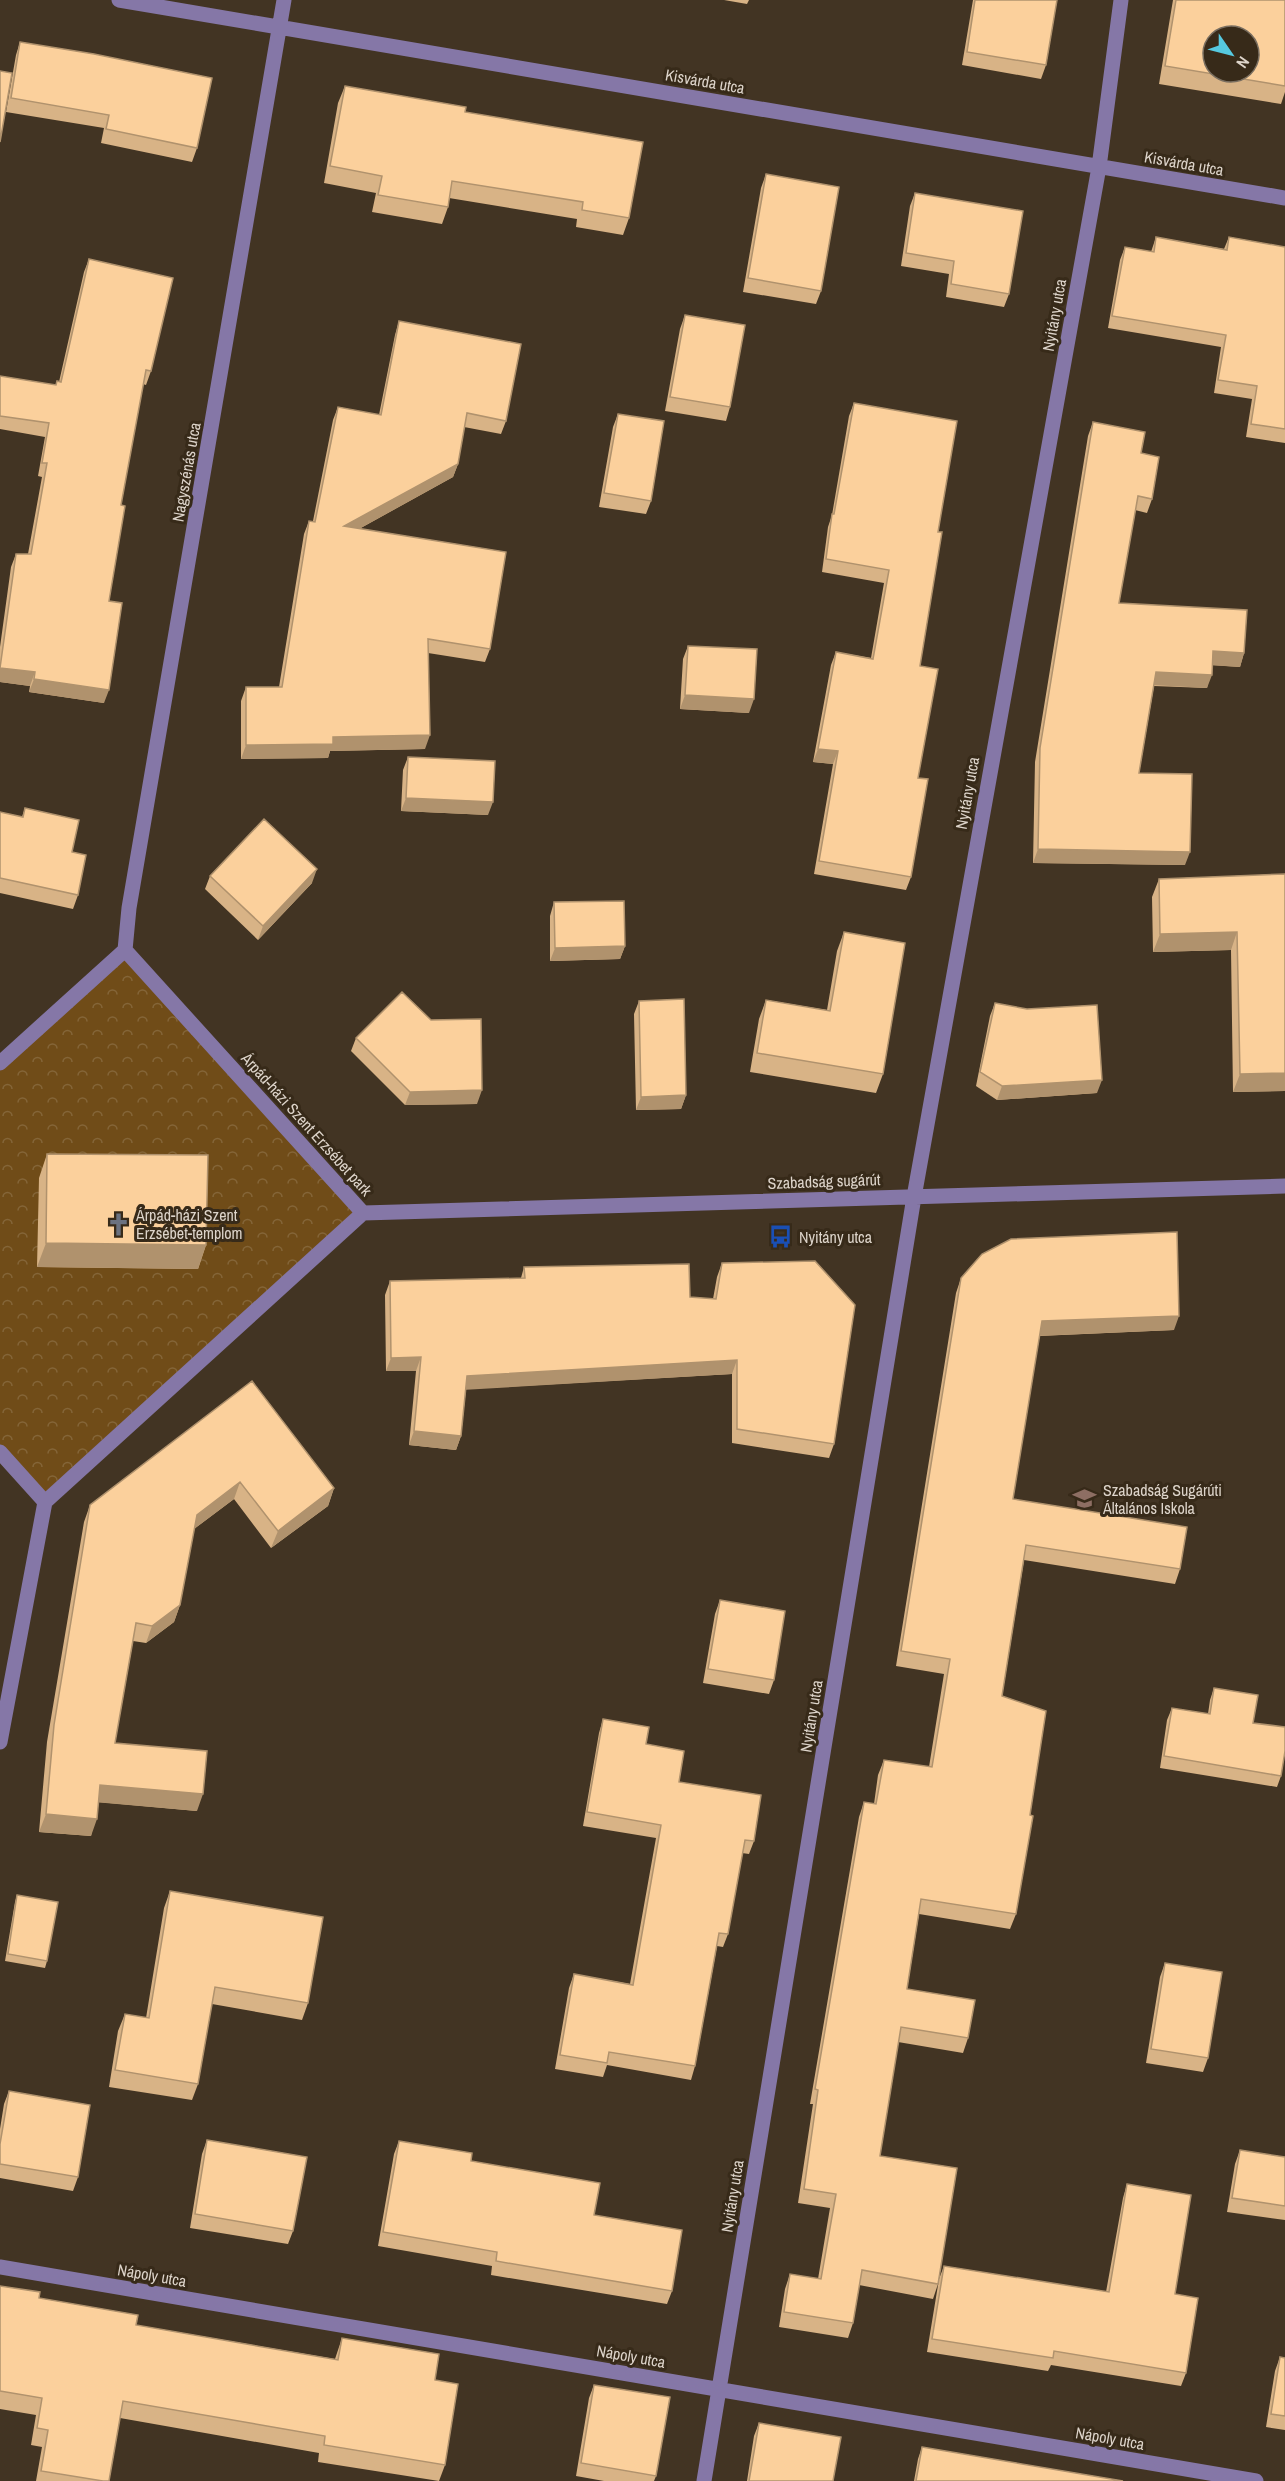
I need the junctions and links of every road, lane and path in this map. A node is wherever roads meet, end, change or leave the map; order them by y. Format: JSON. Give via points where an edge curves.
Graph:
{"nodes":[{"id":1,"x":119,"y":0,"type":"edge"},
{"id":2,"x":284,"y":0,"type":"edge"},
{"id":3,"x":1121,"y":0,"type":"edge"},
{"id":4,"x":281,"y":27,"type":"junction"},
{"id":5,"x":1099,"y":166,"type":"junction"},
{"id":6,"x":1285,"y":198,"type":"edge"},
{"id":7,"x":125,"y":950,"type":"junction"},
{"id":8,"x":0,"y":1063,"type":"edge"},
{"id":9,"x":1285,"y":1186,"type":"edge"},
{"id":10,"x":914,"y":1197,"type":"junction"},
{"id":11,"x":363,"y":1213,"type":"junction"},
{"id":12,"x":0,"y":1452,"type":"edge"},
{"id":13,"x":45,"y":1502,"type":"junction"},
{"id":14,"x":0,"y":1742,"type":"edge"},
{"id":15,"x":0,"y":2267,"type":"edge"},
{"id":16,"x":719,"y":2390,"type":"junction"},
{"id":17,"x":704,"y":2481,"type":"edge"},
{"id":18,"x":1256,"y":2481,"type":"edge"}],
"edges":[{"from":1,"to":4,"type":"street","name":"Kisvárda utca"},
{"from":2,"to":4,"type":"street","name":"Nagyszénás utca"},
{"from":3,"to":5,"type":"street","name":"Nyitány utca"},
{"from":4,"to":5,"type":"street","name":"Kisvárda utca"},
{"from":4,"to":7,"type":"street","name":"Nagyszénás utca","via":[[131,896]]},
{"from":5,"to":6,"type":"street","name":"Kisvárda utca"},
{"from":5,"to":10,"type":"street","name":"Nyitány utca"},
{"from":7,"to":8,"type":"street"},
{"from":7,"to":11,"type":"street","name":"Árpád-házi Szent Erzsébet park"},
{"from":9,"to":10,"type":"street","name":"Szabadság sugárút"},
{"from":10,"to":11,"type":"street","name":"Szabadság sugárút"},
{"from":10,"to":16,"type":"street","name":"Nyitány utca"},
{"from":11,"to":13,"type":"street","name":"Árpád-házi Szent Erzsébet park"},
{"from":12,"to":13,"type":"street"},
{"from":13,"to":14,"type":"street"},
{"from":15,"to":16,"type":"street","name":"Nápoly utca"},
{"from":16,"to":17,"type":"street","name":"Nyitány utca"},
{"from":16,"to":18,"type":"street","name":"Nápoly utca"}]}
